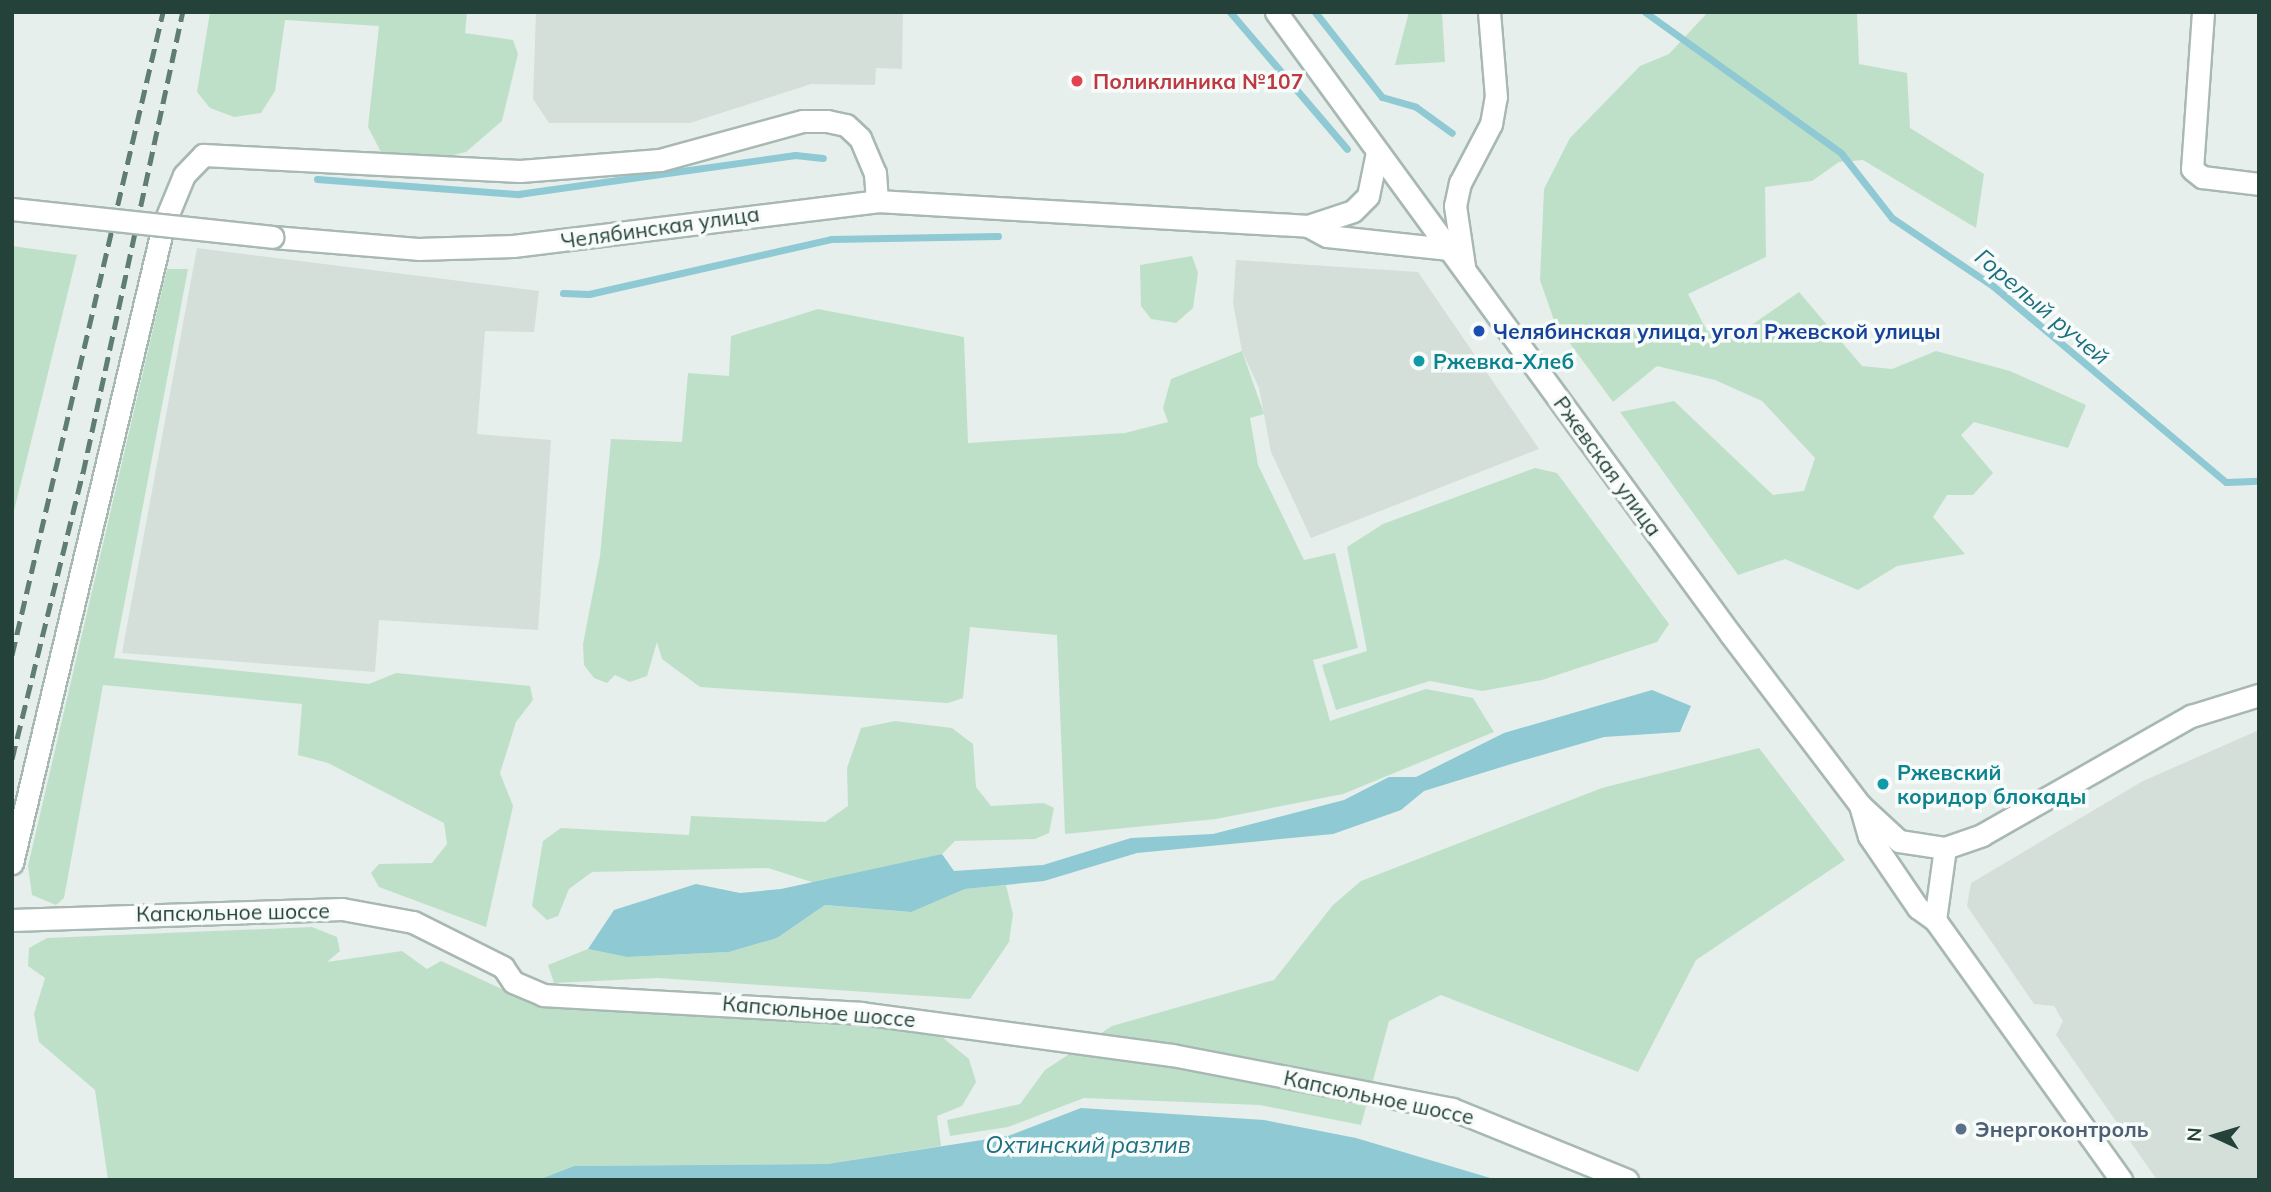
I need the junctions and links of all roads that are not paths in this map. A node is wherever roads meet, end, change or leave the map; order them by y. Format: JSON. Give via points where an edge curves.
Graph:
{"nodes":[{"id":1,"x":1276,"y":12,"type":"edge"},
{"id":2,"x":1489,"y":12,"type":"edge"},
{"id":3,"x":2203,"y":12,"type":"edge"},
{"id":4,"x":1377,"y":152,"type":"junction"},
{"id":5,"x":2259,"y":184,"type":"edge"},
{"id":6,"x":877,"y":201,"type":"junction"},
{"id":7,"x":12,"y":209,"type":"edge"},
{"id":8,"x":1308,"y":226,"type":"junction"},
{"id":9,"x":1449,"y":250,"type":"junction"},
{"id":10,"x":1465,"y":269,"type":"junction"},
{"id":11,"x":2259,"y":695,"type":"edge"},
{"id":12,"x":1860,"y":805,"type":"junction"},
{"id":13,"x":1945,"y":848,"type":"junction"},
{"id":14,"x":12,"y":863,"type":"edge"},
{"id":15,"x":12,"y":920,"type":"edge"},
{"id":16,"x":1935,"y":920,"type":"junction"},
{"id":17,"x":1627,"y":1180,"type":"edge"},
{"id":18,"x":2121,"y":1180,"type":"edge"}],
"edges":[{"from":1,"to":4,"type":"street","name":"Ржевская улица"},
{"from":2,"to":10,"type":"street","via":[[1496,71],[1492,124],[1460,183],[1455,206]]},
{"from":3,"to":5,"type":"street","via":[[2189,151],[2192,169],[2202,177]]},
{"from":4,"to":8,"type":"street","name":"Челябинская улица","via":[[1368,196],[1353,211]]},
{"from":4,"to":9,"type":"street","name":"Ржевская улица"},
{"from":6,"to":7,"type":"street","name":"Челябинская улица","bridge":true,"via":[[513,246],[418,249]]},
{"from":6,"to":8,"type":"street","name":"Челябинская улица"},
{"from":6,"to":14,"type":"street","via":[[875,173],[860,138],[846,125],[827,121],[803,121],[660,160],[520,172],[203,155],[184,175],[163,226]]},
{"from":8,"to":9,"type":"street","name":"Челябинская улица","via":[[1327,236]]},
{"from":9,"to":10,"type":"street","name":"Ржевская улица"},
{"from":10,"to":12,"type":"street","name":"Ржевская улица"},
{"from":11,"to":13,"type":"street","via":[[2191,716],[1982,835]]},
{"from":12,"to":13,"type":"street","via":[[1899,841]]},
{"from":12,"to":16,"type":"street","name":"Ржевская улица","via":[[1869,836],[1919,908]]},
{"from":13,"to":16,"type":"street"},
{"from":15,"to":17,"type":"street","name":"Капсюльное шоссе","via":[[342,909],[413,922],[503,967],[513,982],[543,995],[861,1013],[1172,1055],[1452,1109]]},
{"from":16,"to":18,"type":"street","name":"Ржевская улица"}]}
